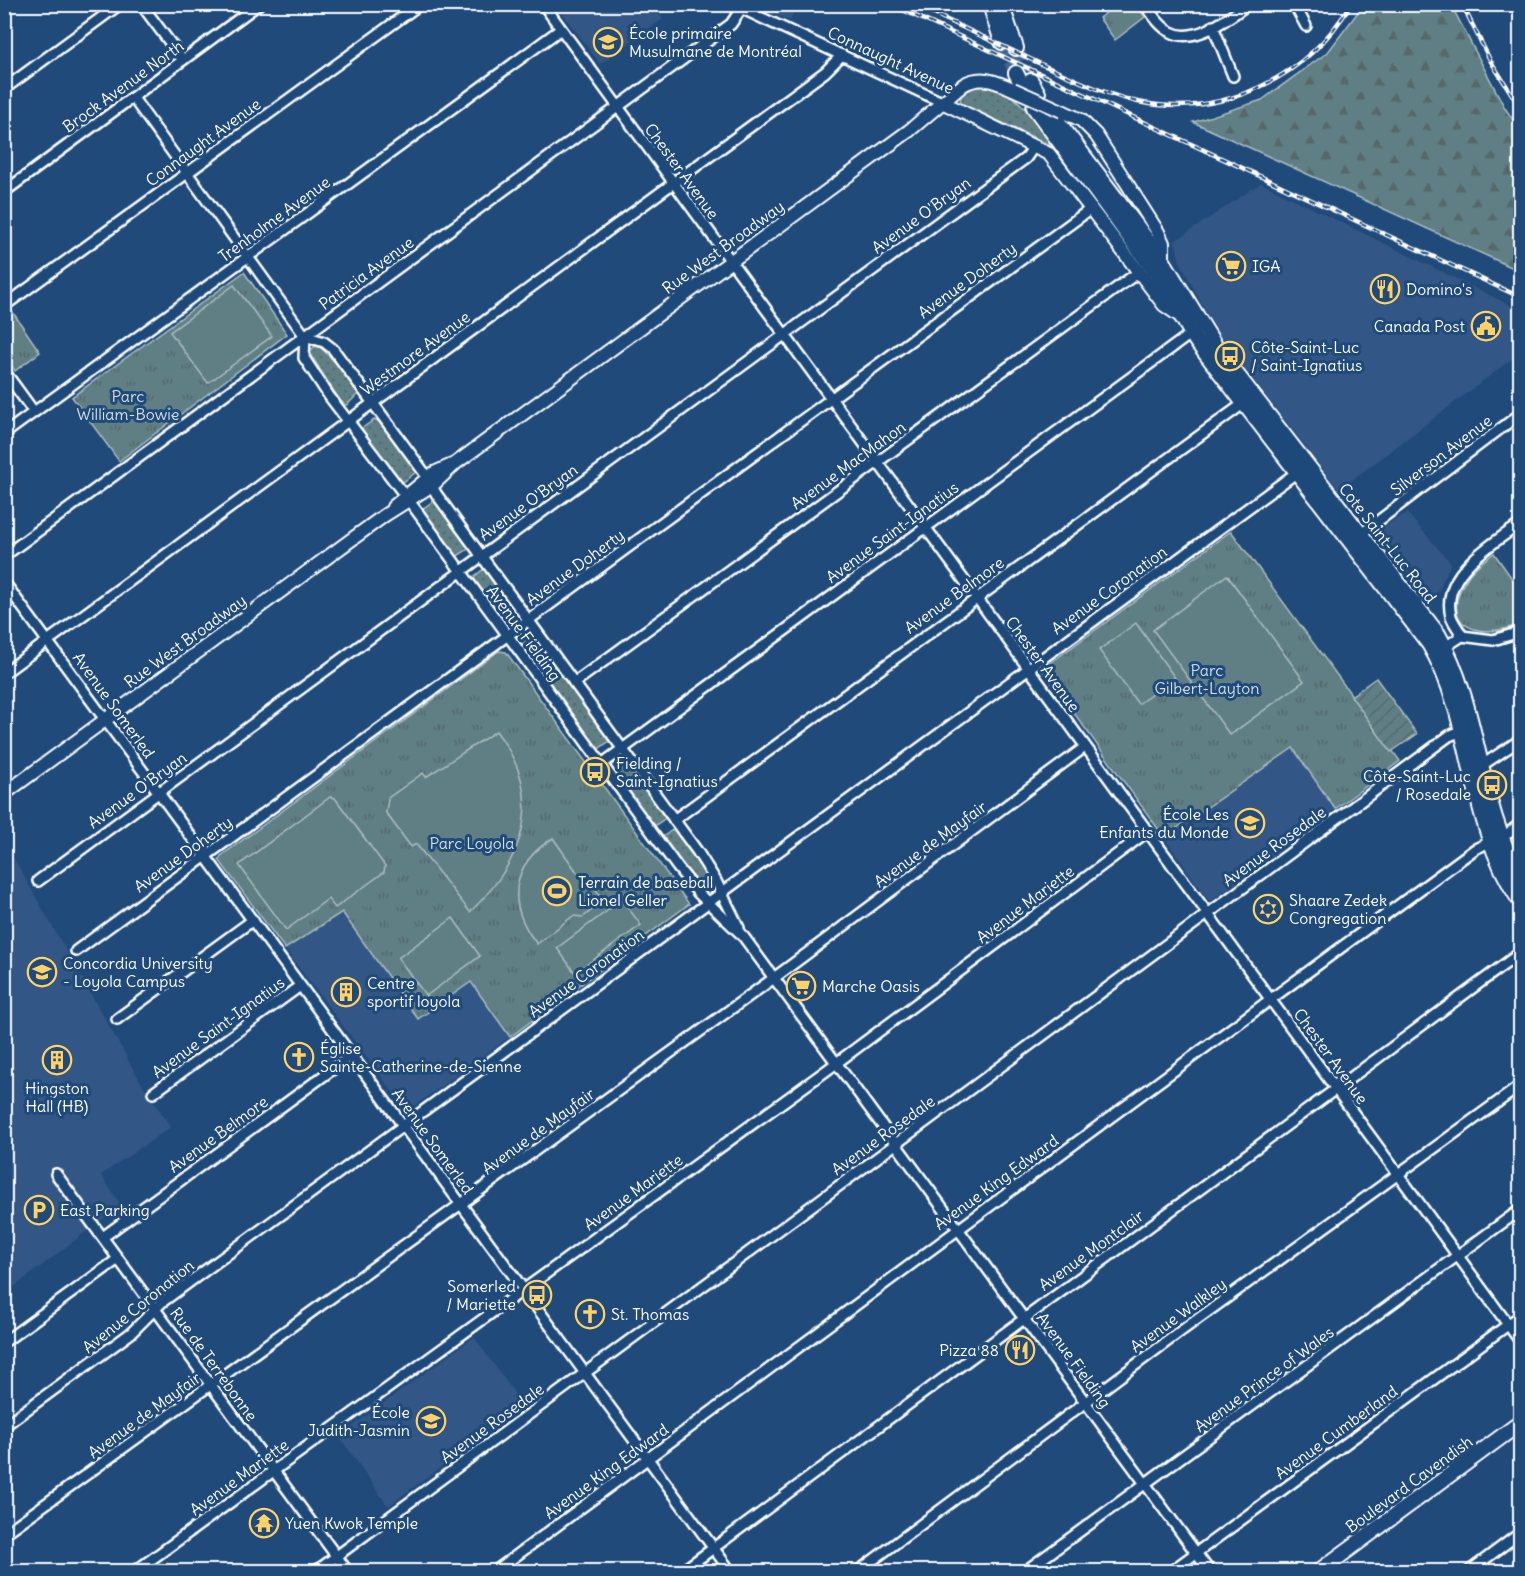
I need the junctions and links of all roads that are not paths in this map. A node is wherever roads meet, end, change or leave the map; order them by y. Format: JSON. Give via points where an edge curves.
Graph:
{"nodes":[{"id":1,"x":120,"y":4,"type":"edge"},
{"id":2,"x":141,"y":4,"type":"edge"},
{"id":3,"x":259,"y":4,"type":"edge"},
{"id":4,"x":420,"y":4,"type":"edge"},
{"id":5,"x":543,"y":4,"type":"edge"},
{"id":6,"x":990,"y":4,"type":"edge"},
{"id":7,"x":1001,"y":4,"type":"edge"},
{"id":8,"x":1145,"y":4,"type":"edge"},
{"id":9,"x":1248,"y":4,"type":"edge"},
{"id":10,"x":1294,"y":4,"type":"edge"},
{"id":11,"x":737,"y":7,"type":"edge"},
{"id":12,"x":1213,"y":26,"type":"junction"},
{"id":13,"x":1306,"y":26,"type":"dead end"},
{"id":14,"x":561,"y":29,"type":"junction"},
{"id":15,"x":1002,"y":42,"type":"tunnel mouth"},
{"id":16,"x":1016,"y":48,"type":"tunnel mouth"},
{"id":17,"x":842,"y":55,"type":"junction"},
{"id":18,"x":183,"y":60,"type":"junction"},
{"id":19,"x":1233,"y":76,"type":"dead end"},
{"id":20,"x":1024,"y":84,"type":"joint"},
{"id":21,"x":4,"y":89,"type":"edge"},
{"id":22,"x":133,"y":98,"type":"junction"},
{"id":23,"x":944,"y":103,"type":"junction"},
{"id":24,"x":617,"y":107,"type":"junction"},
{"id":25,"x":1034,"y":107,"type":"dead end"},
{"id":26,"x":1058,"y":113,"type":"junction"},
{"id":27,"x":1035,"y":145,"type":"junction"},
{"id":28,"x":188,"y":173,"type":"junction"},
{"id":29,"x":673,"y":183,"type":"junction"},
{"id":30,"x":4,"y":192,"type":"edge"},
{"id":31,"x":1092,"y":208,"type":"junction"},
{"id":32,"x":248,"y":257,"type":"junction"},
{"id":33,"x":1162,"y":261,"type":"junction"},
{"id":34,"x":730,"y":262,"type":"junction"},
{"id":35,"x":1140,"y":271,"type":"junction"},
{"id":36,"x":4,"y":306,"type":"edge"},
{"id":37,"x":1180,"y":316,"type":"junction"},
{"id":38,"x":1196,"y":330,"type":"junction"},
{"id":39,"x":783,"y":334,"type":"junction"},
{"id":40,"x":305,"y":336,"type":"junction"},
{"id":41,"x":4,"y":371,"type":"edge"},
{"id":42,"x":830,"y":398,"type":"junction"},
{"id":43,"x":1248,"y":400,"type":"junction"},
{"id":44,"x":373,"y":403,"type":"junction"},
{"id":45,"x":34,"y":412,"type":"junction"},
{"id":46,"x":1521,"y":414,"type":"edge"},
{"id":47,"x":348,"y":421,"type":"junction"},
{"id":48,"x":4,"y":434,"type":"edge"},
{"id":49,"x":877,"y":462,"type":"junction"},
{"id":50,"x":1301,"y":469,"type":"junction"},
{"id":51,"x":429,"y":482,"type":"junction"},
{"id":52,"x":406,"y":499,"type":"junction"},
{"id":53,"x":1521,"y":524,"type":"edge"},
{"id":54,"x":924,"y":527,"type":"junction"},
{"id":55,"x":1356,"y":538,"type":"junction"},
{"id":56,"x":481,"y":555,"type":"junction"},
{"id":57,"x":4,"y":556,"type":"edge"},
{"id":58,"x":460,"y":571,"type":"junction"},
{"id":59,"x":4,"y":582,"type":"edge"},
{"id":60,"x":976,"y":598,"type":"junction"},
{"id":61,"x":528,"y":620,"type":"junction"},
{"id":62,"x":1521,"y":632,"type":"edge"},
{"id":63,"x":507,"y":635,"type":"junction"},
{"id":64,"x":1462,"y":636,"type":"junction"},
{"id":65,"x":48,"y":641,"type":"junction"},
{"id":66,"x":1440,"y":650,"type":"junction"},
{"id":67,"x":1027,"y":667,"type":"junction"},
{"id":68,"x":4,"y":673,"type":"edge"},
{"id":69,"x":574,"y":683,"type":"junction"},
{"id":70,"x":106,"y":720,"type":"junction"},
{"id":71,"x":1466,"y":729,"type":"junction"},
{"id":72,"x":1521,"y":740,"type":"edge"},
{"id":73,"x":1085,"y":747,"type":"junction"},
{"id":74,"x":622,"y":749,"type":"junction"},
{"id":75,"x":602,"y":764,"type":"junction"},
{"id":76,"x":1476,"y":769,"type":"junction"},
{"id":77,"x":160,"y":792,"type":"junction"},
{"id":78,"x":4,"y":794,"type":"edge"},
{"id":79,"x":674,"y":820,"type":"junction"},
{"id":80,"x":1521,"y":824,"type":"edge"},
{"id":81,"x":1147,"y":832,"type":"junction"},
{"id":82,"x":1495,"y":839,"type":"junction"},
{"id":83,"x":206,"y":856,"type":"junction"},
{"id":84,"x":1521,"y":877,"type":"edge"},
{"id":85,"x":38,"y":881,"type":"dead end"},
{"id":86,"x":722,"y":893,"type":"junction"},
{"id":87,"x":1521,"y":901,"type":"edge"},
{"id":88,"x":709,"y":903,"type":"junction"},
{"id":89,"x":1207,"y":914,"type":"junction"},
{"id":90,"x":253,"y":920,"type":"junction"},
{"id":91,"x":743,"y":936,"type":"junction"},
{"id":92,"x":76,"y":951,"type":"dead end"},
{"id":93,"x":1521,"y":953,"type":"edge"},
{"id":94,"x":774,"y":978,"type":"junction"},
{"id":95,"x":300,"y":986,"type":"junction"},
{"id":96,"x":1270,"y":999,"type":"junction"},
{"id":97,"x":117,"y":1020,"type":"dead end"},
{"id":98,"x":351,"y":1055,"type":"junction"},
{"id":99,"x":837,"y":1063,"type":"junction"},
{"id":100,"x":1521,"y":1086,"type":"edge"},
{"id":101,"x":1336,"y":1088,"type":"junction"},
{"id":102,"x":153,"y":1093,"type":"dead end"},
{"id":103,"x":402,"y":1126,"type":"junction"},
{"id":104,"x":896,"y":1144,"type":"junction"},
{"id":105,"x":56,"y":1174,"type":"dead end"},
{"id":106,"x":1398,"y":1174,"type":"junction"},
{"id":107,"x":461,"y":1205,"type":"junction"},
{"id":108,"x":1521,"y":1210,"type":"edge"},
{"id":109,"x":958,"y":1228,"type":"junction"},
{"id":110,"x":103,"y":1237,"type":"junction"},
{"id":111,"x":1458,"y":1255,"type":"junction"},
{"id":112,"x":118,"y":1258,"type":"junction"},
{"id":113,"x":524,"y":1290,"type":"junction"},
{"id":114,"x":155,"y":1309,"type":"junction"},
{"id":115,"x":1521,"y":1316,"type":"edge"},
{"id":116,"x":1024,"y":1318,"type":"junction"},
{"id":117,"x":1508,"y":1324,"type":"junction"},
{"id":118,"x":1521,"y":1341,"type":"edge"},
{"id":119,"x":4,"y":1342,"type":"edge"},
{"id":120,"x":585,"y":1373,"type":"junction"},
{"id":121,"x":211,"y":1385,"type":"junction"},
{"id":122,"x":1087,"y":1403,"type":"junction"},
{"id":123,"x":1521,"y":1423,"type":"edge"},
{"id":124,"x":4,"y":1426,"type":"edge"},
{"id":125,"x":648,"y":1459,"type":"junction"},
{"id":126,"x":274,"y":1470,"type":"junction"},
{"id":127,"x":1145,"y":1483,"type":"junction"},
{"id":128,"x":1521,"y":1533,"type":"edge"},
{"id":129,"x":4,"y":1534,"type":"edge"},
{"id":130,"x":713,"y":1548,"type":"junction"},
{"id":131,"x":1196,"y":1552,"type":"junction"},
{"id":132,"x":336,"y":1556,"type":"junction"},
{"id":133,"x":134,"y":1572,"type":"edge"},
{"id":134,"x":315,"y":1572,"type":"edge"},
{"id":135,"x":348,"y":1572,"type":"edge"},
{"id":136,"x":494,"y":1572,"type":"edge"},
{"id":137,"x":681,"y":1572,"type":"edge"},
{"id":138,"x":731,"y":1572,"type":"edge"},
{"id":139,"x":857,"y":1572,"type":"edge"},
{"id":140,"x":1024,"y":1572,"type":"edge"},
{"id":141,"x":1170,"y":1572,"type":"edge"},
{"id":142,"x":1210,"y":1572,"type":"edge"},
{"id":143,"x":1318,"y":1572,"type":"edge"},
{"id":144,"x":1468,"y":1572,"type":"edge"}],
"edges":[{"from":1,"to":21,"type":"street"},
{"from":2,"to":18,"type":"street"},
{"from":3,"to":18,"type":"street","name":"Brock Avenue North"},
{"from":4,"to":28,"type":"street","name":"Connaught Avenue"},
{"from":5,"to":14,"type":"street","name":"Chester Avenue"},
{"from":6,"to":15,"type":"main road"},
{"from":7,"to":16,"type":"main road"},
{"from":8,"to":12,"type":"street","via":[[1165,28],[1178,35]]},
{"from":9,"to":12,"type":"street"},
{"from":10,"to":13,"type":"street"},
{"from":11,"to":17,"type":"street","name":"Connaught Avenue"},
{"from":11,"to":24,"type":"street","name":"Patricia Avenue","via":[[731,24]]},
{"from":12,"to":19,"type":"street"},
{"from":14,"to":24,"type":"street","name":"Chester Avenue"},
{"from":14,"to":32,"type":"street","name":"Trenholme Avenue"},
{"from":17,"to":23,"type":"street","name":"Connaught Avenue"},
{"from":17,"to":29,"type":"street","name":"Westmore Avenue","via":[[831,68]]},
{"from":18,"to":22,"type":"street","name":"Brock Avenue North"},
{"from":20,"to":23,"type":"street","name":"Rue West Broadway","via":[[977,79],[963,85]]},
{"from":20,"to":26,"type":"street","name":"Cote Saint-Luc Road","bridge":true},
{"from":22,"to":28,"type":"street","name":"Avenue Fielding"},
{"from":22,"to":30,"type":"street","name":"Brock Avenue North"},
{"from":23,"to":27,"type":"street","name":"Connaught Avenue"},
{"from":23,"to":34,"type":"street","name":"Rue West Broadway"},
{"from":24,"to":29,"type":"street","name":"Chester Avenue"},
{"from":24,"to":40,"type":"street","name":"Patricia Avenue"},
{"from":25,"to":37,"type":"main road","name":"Cote Saint-Luc Road","via":[[1148,261]]},
{"from":26,"to":33,"type":"main road","name":"Cote Saint-Luc Road"},
{"from":26,"to":33,"type":"street","name":"Cote Saint-Luc Road","via":[[1081,120],[1096,135],[1158,232]]},
{"from":27,"to":31,"type":"street","name":"Cote Saint-Luc Road","via":[[1049,154]]},
{"from":27,"to":39,"type":"street","name":"Avenue O'Bryan","via":[[1026,158]]},
{"from":28,"to":32,"type":"street","name":"Avenue Fielding"},
{"from":28,"to":36,"type":"street","name":"Connaught Avenue"},
{"from":29,"to":34,"type":"street","name":"Chester Avenue"},
{"from":29,"to":44,"type":"street","name":"Westmore Avenue"},
{"from":31,"to":35,"type":"street","name":"Cote Saint-Luc Road"},
{"from":31,"to":42,"type":"street","name":"Avenue Doherty"},
{"from":32,"to":40,"type":"street","name":"Avenue Fielding"},
{"from":32,"to":45,"type":"street","name":"Trenholme Avenue"},
{"from":33,"to":38,"type":"main road","name":"Cote Saint-Luc Road"},
{"from":34,"to":39,"type":"street","name":"Chester Avenue"},
{"from":34,"to":51,"type":"street","name":"Rue West Broadway"},
{"from":35,"to":37,"type":"street","name":"Cote Saint-Luc Road","via":[[1164,305]]},
{"from":35,"to":49,"type":"street","name":"Avenue MacMahon"},
{"from":37,"to":38,"type":"main road","name":"Cote Saint-Luc Road"},
{"from":38,"to":43,"type":"main road","name":"Cote Saint-Luc Road"},
{"from":38,"to":54,"type":"street","name":"Avenue Saint-Ignatius"},
{"from":39,"to":42,"type":"street","name":"Chester Avenue"},
{"from":39,"to":56,"type":"street","name":"Avenue O'Bryan"},
{"from":40,"to":44,"type":"street","name":"Avenue Fielding","via":[[329,345]]},
{"from":40,"to":47,"type":"street","name":"Avenue Fielding","via":[[303,358]]},
{"from":40,"to":57,"type":"street","name":"Patricia Avenue"},
{"from":41,"to":45,"type":"street"},
{"from":42,"to":49,"type":"street","name":"Chester Avenue"},
{"from":42,"to":61,"type":"street","name":"Avenue Doherty"},
{"from":43,"to":50,"type":"main road","name":"Cote Saint-Luc Road"},
{"from":43,"to":60,"type":"street","name":"Avenue Belmore"},
{"from":44,"to":47,"type":"street","name":"Westmore Avenue"},
{"from":44,"to":51,"type":"street","name":"Avenue Fielding"},
{"from":45,"to":48,"type":"street","name":"Trenholme Avenue"},
{"from":46,"to":55,"type":"street","name":"Silverson Avenue"},
{"from":47,"to":52,"type":"street","name":"Avenue Fielding"},
{"from":47,"to":65,"type":"street","name":"Westmore Avenue"},
{"from":49,"to":54,"type":"street","name":"Chester Avenue"},
{"from":49,"to":69,"type":"street","name":"Avenue MacMahon"},
{"from":50,"to":55,"type":"main road","name":"Cote Saint-Luc Road"},
{"from":50,"to":67,"type":"street","name":"Avenue Coronation"},
{"from":51,"to":52,"type":"street","name":"Rue West Broadway"},
{"from":51,"to":56,"type":"street","name":"Avenue Fielding"},
{"from":52,"to":58,"type":"street","name":"Avenue Fielding"},
{"from":52,"to":70,"type":"street","name":"Rue West Broadway"},
{"from":53,"to":64,"type":"street","via":[[1474,558],[1461,574],[1450,608]]},
{"from":54,"to":60,"type":"street","name":"Chester Avenue"},
{"from":54,"to":74,"type":"street","name":"Avenue Saint-Ignatius"},
{"from":55,"to":66,"type":"main road","name":"Cote Saint-Luc Road"},
{"from":56,"to":58,"type":"street","name":"Avenue O'Bryan"},
{"from":56,"to":61,"type":"street","name":"Avenue Fielding"},
{"from":58,"to":63,"type":"street","name":"Avenue Fielding"},
{"from":58,"to":77,"type":"street","name":"Avenue O'Bryan"},
{"from":59,"to":65,"type":"street","name":"Avenue Somerled"},
{"from":60,"to":67,"type":"street","name":"Chester Avenue"},
{"from":60,"to":79,"type":"street","name":"Avenue Belmore"},
{"from":61,"to":63,"type":"street","name":"Avenue Doherty"},
{"from":61,"to":69,"type":"street","name":"Avenue Fielding"},
{"from":62,"to":64,"type":"street","via":[[1493,640]]},
{"from":63,"to":75,"type":"street","name":"Avenue Fielding"},
{"from":63,"to":83,"type":"street","name":"Avenue Doherty"},
{"from":64,"to":66,"type":"street"},
{"from":65,"to":68,"type":"street","name":"Westmore Avenue"},
{"from":65,"to":70,"type":"street","name":"Avenue Somerled"},
{"from":66,"to":71,"type":"main road","name":"Cote Saint-Luc Road","via":[[1459,680]]},
{"from":67,"to":73,"type":"street","name":"Chester Avenue"},
{"from":67,"to":86,"type":"street","name":"Avenue Coronation"},
{"from":69,"to":74,"type":"street","name":"Avenue Fielding"},
{"from":70,"to":77,"type":"street","name":"Avenue Somerled"},
{"from":70,"to":78,"type":"street","name":"Rue West Broadway"},
{"from":71,"to":76,"type":"main road","name":"Cote Saint-Luc Road"},
{"from":71,"to":89,"type":"street","name":"Avenue Rosedale","via":[[1449,736]]},
{"from":72,"to":76,"type":"street"},
{"from":73,"to":81,"type":"street","name":"Chester Avenue"},
{"from":73,"to":94,"type":"street","name":"Avenue de Mayfair"},
{"from":74,"to":75,"type":"street","name":"Avenue Saint-Ignatius"},
{"from":74,"to":79,"type":"street","name":"Avenue Fielding"},
{"from":75,"to":88,"type":"street","name":"Avenue Fielding","via":[[678,868]]},
{"from":76,"to":82,"type":"main road","name":"Cote Saint-Luc Road"},
{"from":77,"to":83,"type":"street","name":"Avenue Somerled"},
{"from":77,"to":85,"type":"street","name":"Avenue O'Bryan"},
{"from":79,"to":86,"type":"street","name":"Avenue Fielding"},
{"from":80,"to":82,"type":"street","name":"Avenue King Edward"},
{"from":81,"to":89,"type":"street","name":"Chester Avenue"},
{"from":81,"to":99,"type":"street","name":"Avenue Mariette"},
{"from":82,"to":84,"type":"main road","name":"Cote Saint-Luc Road"},
{"from":82,"to":87,"type":"main road","name":"Cote Saint-Luc Road","via":[[1505,877]]},
{"from":82,"to":96,"type":"street","name":"Avenue King Edward","via":[[1475,849]]},
{"from":83,"to":90,"type":"street","name":"Avenue Somerled"},
{"from":83,"to":92,"type":"street","name":"Avenue Doherty"},
{"from":86,"to":88,"type":"street","name":"Avenue Coronation"},
{"from":86,"to":91,"type":"street","name":"Avenue Fielding"},
{"from":88,"to":91,"type":"street","name":"Avenue Fielding"},
{"from":88,"to":103,"type":"street","name":"Avenue Coronation"},
{"from":89,"to":96,"type":"street","name":"Chester Avenue"},
{"from":89,"to":104,"type":"street","name":"Avenue Rosedale"},
{"from":90,"to":95,"type":"street","name":"Avenue Somerled"},
{"from":90,"to":97,"type":"street"},
{"from":91,"to":94,"type":"street","name":"Avenue Fielding"},
{"from":93,"to":101,"type":"street","name":"Avenue Montclair"},
{"from":94,"to":99,"type":"street","name":"Avenue Fielding"},
{"from":94,"to":107,"type":"street","name":"Avenue de Mayfair"},
{"from":95,"to":98,"type":"street","name":"Avenue Somerled"},
{"from":95,"to":102,"type":"street","name":"Avenue Saint-Ignatius"},
{"from":96,"to":101,"type":"street","name":"Chester Avenue"},
{"from":96,"to":109,"type":"street","name":"Avenue King Edward"},
{"from":98,"to":103,"type":"street","name":"Avenue Somerled"},
{"from":98,"to":110,"type":"street","name":"Avenue Belmore"},
{"from":99,"to":104,"type":"street","name":"Avenue Fielding"},
{"from":99,"to":113,"type":"street","name":"Avenue Mariette"},
{"from":100,"to":106,"type":"street","name":"Avenue Walkley"},
{"from":101,"to":106,"type":"street","name":"Chester Avenue"},
{"from":101,"to":116,"type":"street","name":"Avenue Montclair"},
{"from":103,"to":107,"type":"street","name":"Avenue Somerled"},
{"from":103,"to":114,"type":"street","name":"Avenue Coronation"},
{"from":104,"to":109,"type":"street","name":"Avenue Fielding"},
{"from":104,"to":120,"type":"street","name":"Avenue Rosedale"},
{"from":105,"to":110,"type":"street","name":"Rue de Terrebonne"},
{"from":106,"to":111,"type":"street","name":"Chester Avenue"},
{"from":106,"to":122,"type":"street","name":"Avenue Walkley"},
{"from":107,"to":113,"type":"street","name":"Avenue Somerled"},
{"from":107,"to":121,"type":"street","name":"Avenue de Mayfair"},
{"from":108,"to":111,"type":"street","name":"Avenue Prince of Wales"},
{"from":109,"to":116,"type":"street","name":"Avenue Fielding"},
{"from":109,"to":125,"type":"street","name":"Avenue King Edward","via":[[794,1354]]},
{"from":110,"to":112,"type":"street","name":"Rue de Terrebonne"},
{"from":111,"to":117,"type":"street","name":"Chester Avenue"},
{"from":111,"to":127,"type":"street","name":"Avenue Prince of Wales"},
{"from":112,"to":114,"type":"street","name":"Rue de Terrebonne"},
{"from":112,"to":119,"type":"street"},
{"from":113,"to":120,"type":"street","name":"Avenue Somerled"},
{"from":113,"to":126,"type":"street","name":"Avenue Mariette"},
{"from":114,"to":121,"type":"street","name":"Rue de Terrebonne"},
{"from":114,"to":124,"type":"street","name":"Avenue Coronation","via":[[131,1333]]},
{"from":115,"to":117,"type":"street","name":"Avenue Cumberland"},
{"from":116,"to":122,"type":"street","name":"Avenue Fielding"},
{"from":116,"to":130,"type":"street","name":"Avenue Montclair"},
{"from":117,"to":118,"type":"street","name":"Chester Avenue"},
{"from":117,"to":131,"type":"street","name":"Avenue Cumberland"},
{"from":120,"to":125,"type":"street","name":"Avenue Somerled"},
{"from":120,"to":132,"type":"street","name":"Avenue Rosedale"},
{"from":121,"to":126,"type":"street","name":"Rue de Terrebonne"},
{"from":121,"to":129,"type":"street","name":"Avenue de Mayfair"},
{"from":122,"to":127,"type":"street","name":"Avenue Fielding"},
{"from":122,"to":139,"type":"street","name":"Avenue Walkley"},
{"from":123,"to":143,"type":"main road","name":"Boulevard Cavendish"},
{"from":125,"to":130,"type":"street","name":"Avenue Somerled"},
{"from":125,"to":136,"type":"street","name":"Avenue King Edward"},
{"from":126,"to":132,"type":"street","name":"Rue de Terrebonne"},
{"from":126,"to":133,"type":"street","name":"Avenue Mariette"},
{"from":127,"to":131,"type":"street","name":"Avenue Fielding"},
{"from":127,"to":140,"type":"street","name":"Avenue Prince of Wales"},
{"from":128,"to":144,"type":"street"},
{"from":130,"to":137,"type":"street","name":"Avenue Montclair"},
{"from":130,"to":138,"type":"street","name":"Avenue Somerled"},
{"from":131,"to":141,"type":"street","name":"Avenue Cumberland"},
{"from":131,"to":142,"type":"street","name":"Avenue Fielding"},
{"from":132,"to":134,"type":"street","name":"Avenue Rosedale"},
{"from":132,"to":135,"type":"street","name":"Rue de Terrebonne"}]}
